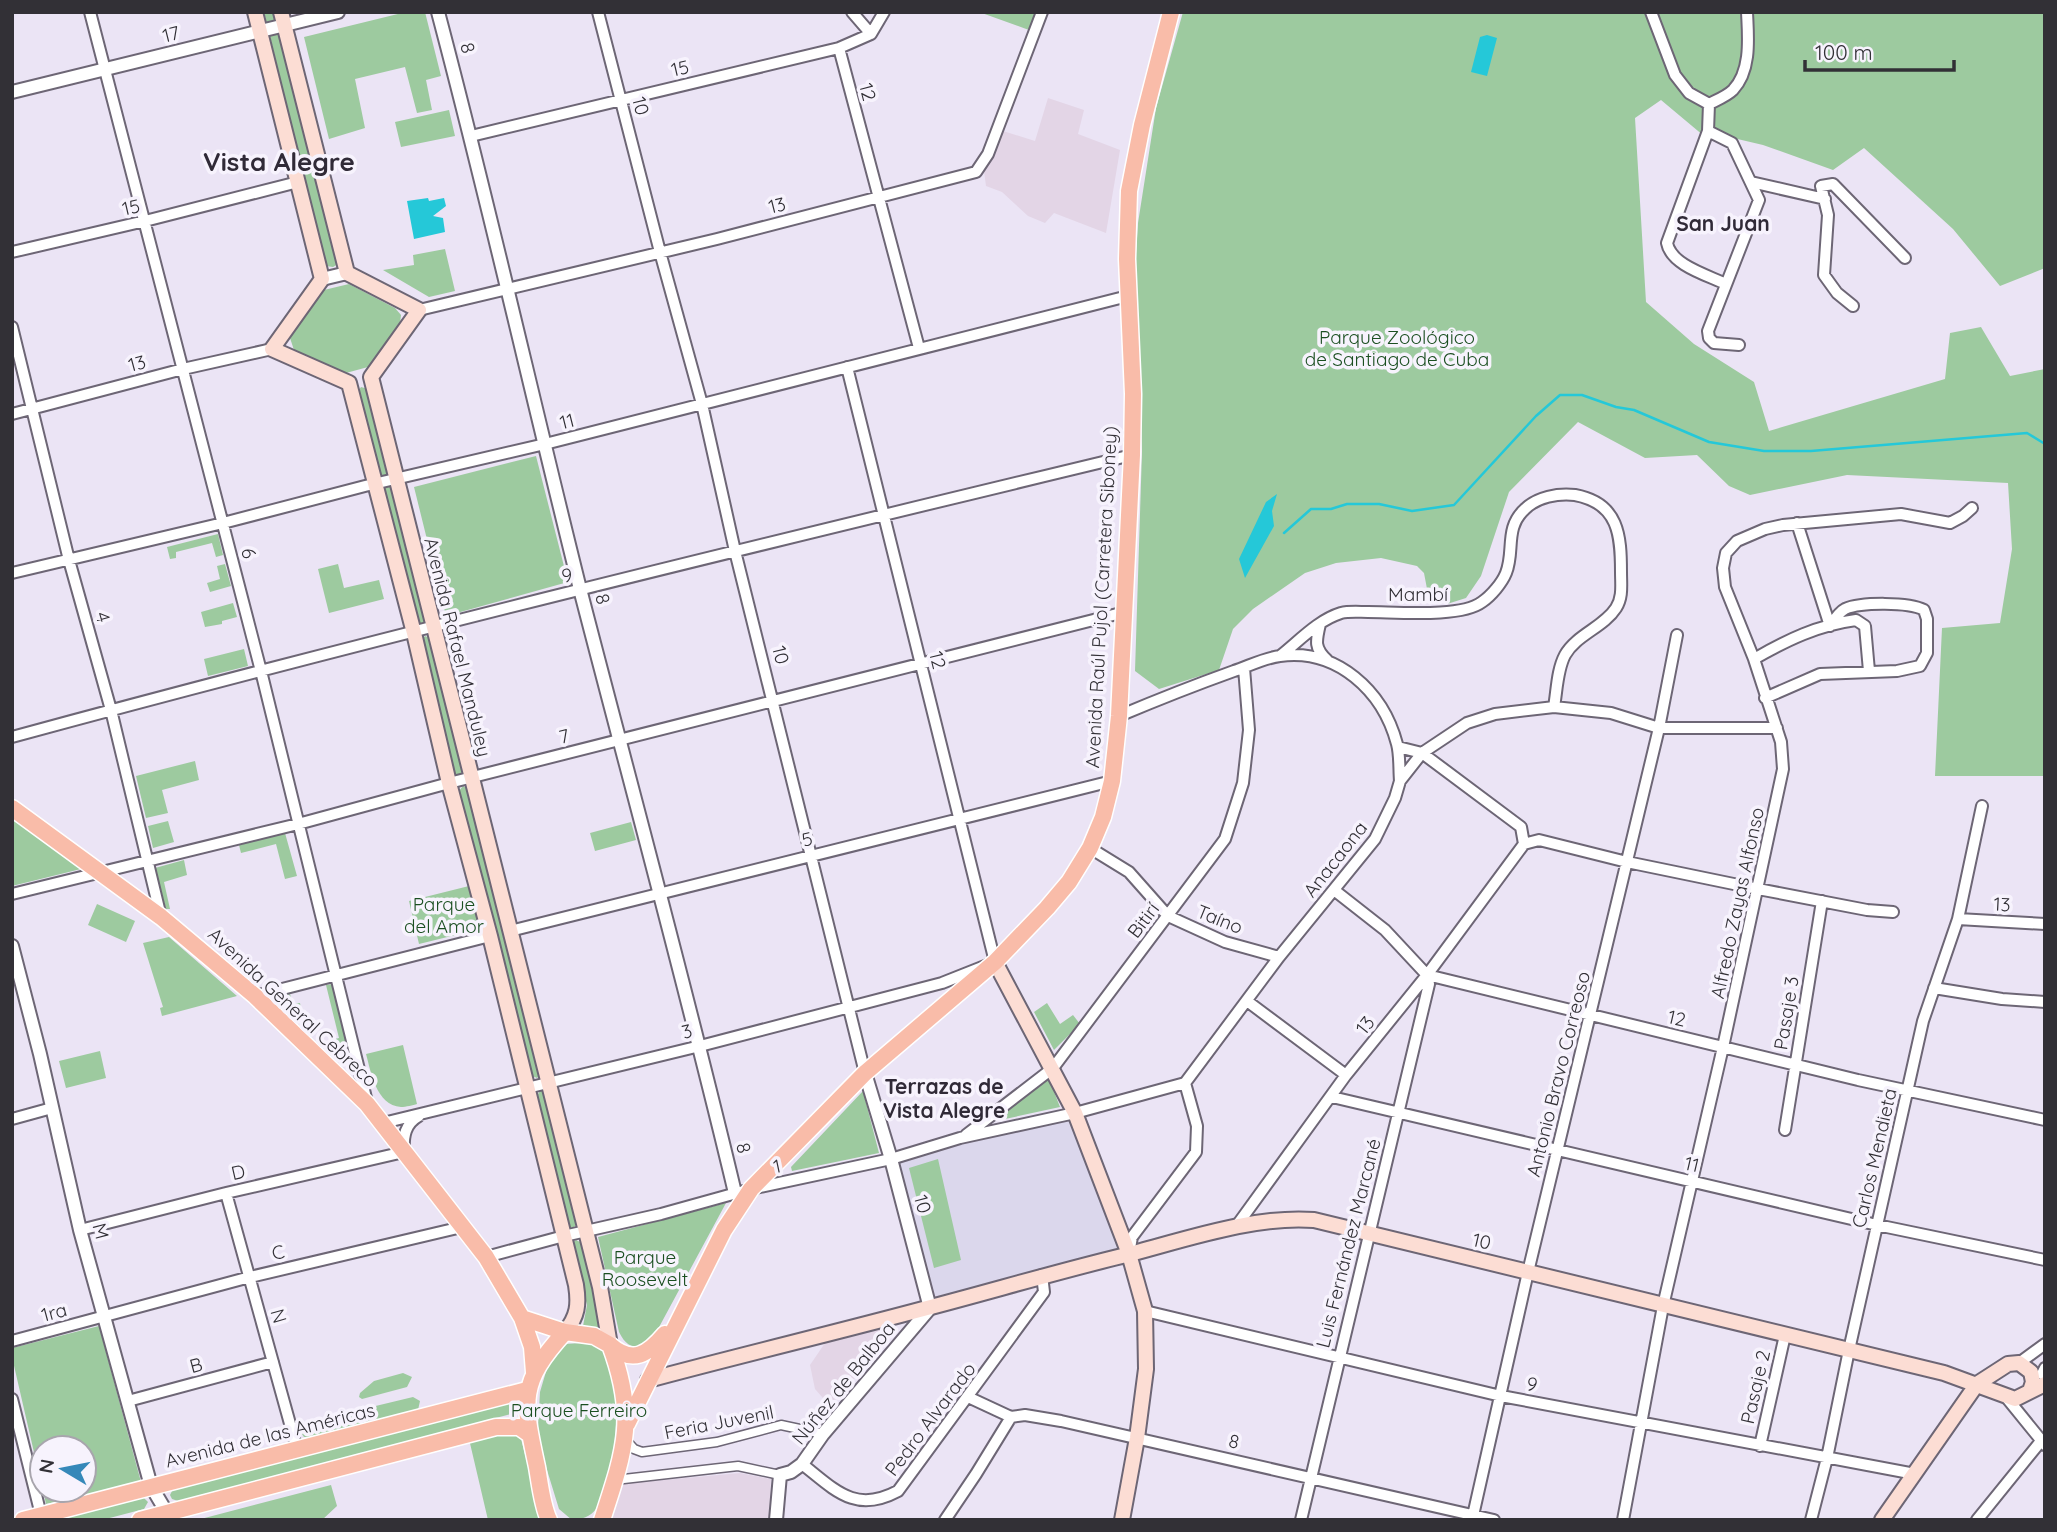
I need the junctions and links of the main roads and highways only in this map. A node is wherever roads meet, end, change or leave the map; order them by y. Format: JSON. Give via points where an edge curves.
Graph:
{"nodes":[{"id":1,"x":255,"y":12,"type":"edge"},
{"id":2,"x":1171,"y":12,"type":"edge"},
{"id":3,"x":283,"y":19,"type":"edge"},
{"id":4,"x":12,"y":808,"type":"edge"},
{"id":5,"x":995,"y":962,"type":"junction"},
{"id":6,"x":1129,"y":1254,"type":"junction"},
{"id":7,"x":522,"y":1318,"type":"junction"},
{"id":8,"x":678,"y":1319,"type":"junction"},
{"id":9,"x":565,"y":1332,"type":"junction"},
{"id":10,"x":610,"y":1345,"type":"junction"},
{"id":11,"x":2000,"y":1371,"type":"junction"},
{"id":12,"x":534,"y":1372,"type":"junction"},
{"id":13,"x":1944,"y":1373,"type":"junction"},
{"id":14,"x":2041,"y":1375,"type":"edge"},
{"id":15,"x":648,"y":1380,"type":"junction"},
{"id":16,"x":1977,"y":1384,"type":"junction"},
{"id":17,"x":527,"y":1390,"type":"junction"},
{"id":18,"x":2006,"y":1397,"type":"junction"},
{"id":19,"x":626,"y":1431,"type":"junction"},
{"id":20,"x":530,"y":1434,"type":"junction"},
{"id":21,"x":169,"y":1516,"type":"edge"},
{"id":22,"x":23,"y":1520,"type":"edge"},
{"id":23,"x":140,"y":1520,"type":"edge"},
{"id":24,"x":548,"y":1520,"type":"edge"},
{"id":25,"x":602,"y":1520,"type":"edge"},
{"id":26,"x":1122,"y":1520,"type":"edge"},
{"id":27,"x":1882,"y":1520,"type":"edge"}],
"edges":[{"from":1,"to":9,"type":"main road","name":"Avenida Rafael Manduley","via":[[322,279],[272,349],[349,383],[564,1236],[579,1302]]},
{"from":2,"to":5,"type":"main road","name":"Avenida Raúl Pujol (Carretera Siboney)","via":[[1129,191],[1126,259],[1132,456],[1112,781],[1090,848],[1069,882]]},
{"from":3,"to":10,"type":"main road","name":"Avenida Rafael Manduley","via":[[347,273],[419,310],[371,377],[600,1287]]},
{"from":4,"to":7,"type":"main road","name":"Avenida General Cebreco","via":[[161,917],[255,996],[367,1104],[486,1257]]},
{"from":5,"to":6,"type":"main road","via":[[1075,1113]]},
{"from":5,"to":8,"type":"main road","name":"Avenida Raúl Pujol (Carretera Siboney)","via":[[865,1073],[751,1189]]},
{"from":6,"to":13,"type":"main road","name":"10","via":[[1278,1219],[1314,1220]]},
{"from":6,"to":15,"type":"main road","name":"10"},
{"from":6,"to":26,"type":"main road","via":[[1145,1311],[1146,1369]]},
{"from":7,"to":9,"type":"main road"},
{"from":7,"to":12,"type":"main road","name":"Avenida General Cebreco"},
{"from":8,"to":10,"type":"main road","name":"Avenida Raúl Pujol (Carretera Siboney)","via":[[646,1352],[627,1357]]},
{"from":8,"to":15,"type":"main road","name":"Avenida Raúl Pujol (Carretera Siboney)"},
{"from":9,"to":10,"type":"main road","name":"Avenida Raúl Pujol (Carretera Siboney)","via":[[594,1336]]},
{"from":9,"to":12,"type":"main road"},
{"from":10,"to":19,"type":"main road","via":[[620,1371]]},
{"from":11,"to":13,"type":"main road","name":"10"},
{"from":11,"to":14,"type":"main road","name":"10","via":[[2019,1363]]},
{"from":11,"to":16,"type":"main road"},
{"from":11,"to":18,"type":"main road","name":"10","via":[[1999,1390]]},
{"from":12,"to":17,"type":"main road"},
{"from":13,"to":16,"type":"main road","name":"10"},
{"from":14,"to":18,"type":"main road","via":[[2024,1397]]},
{"from":15,"to":19,"type":"main road","name":"Avenida Raúl Pujol (Carretera Siboney)"},
{"from":16,"to":18,"type":"main road","name":"10"},
{"from":16,"to":27,"type":"main road"},
{"from":17,"to":20,"type":"main road"},
{"from":17,"to":22,"type":"main road","name":"Avenida de las Américas"},
{"from":19,"to":25,"type":"main road"},
{"from":20,"to":21,"type":"main road","via":[[519,1427],[496,1427]]},
{"from":20,"to":24,"type":"main road"},
{"from":21,"to":23,"type":"main road"}]}
